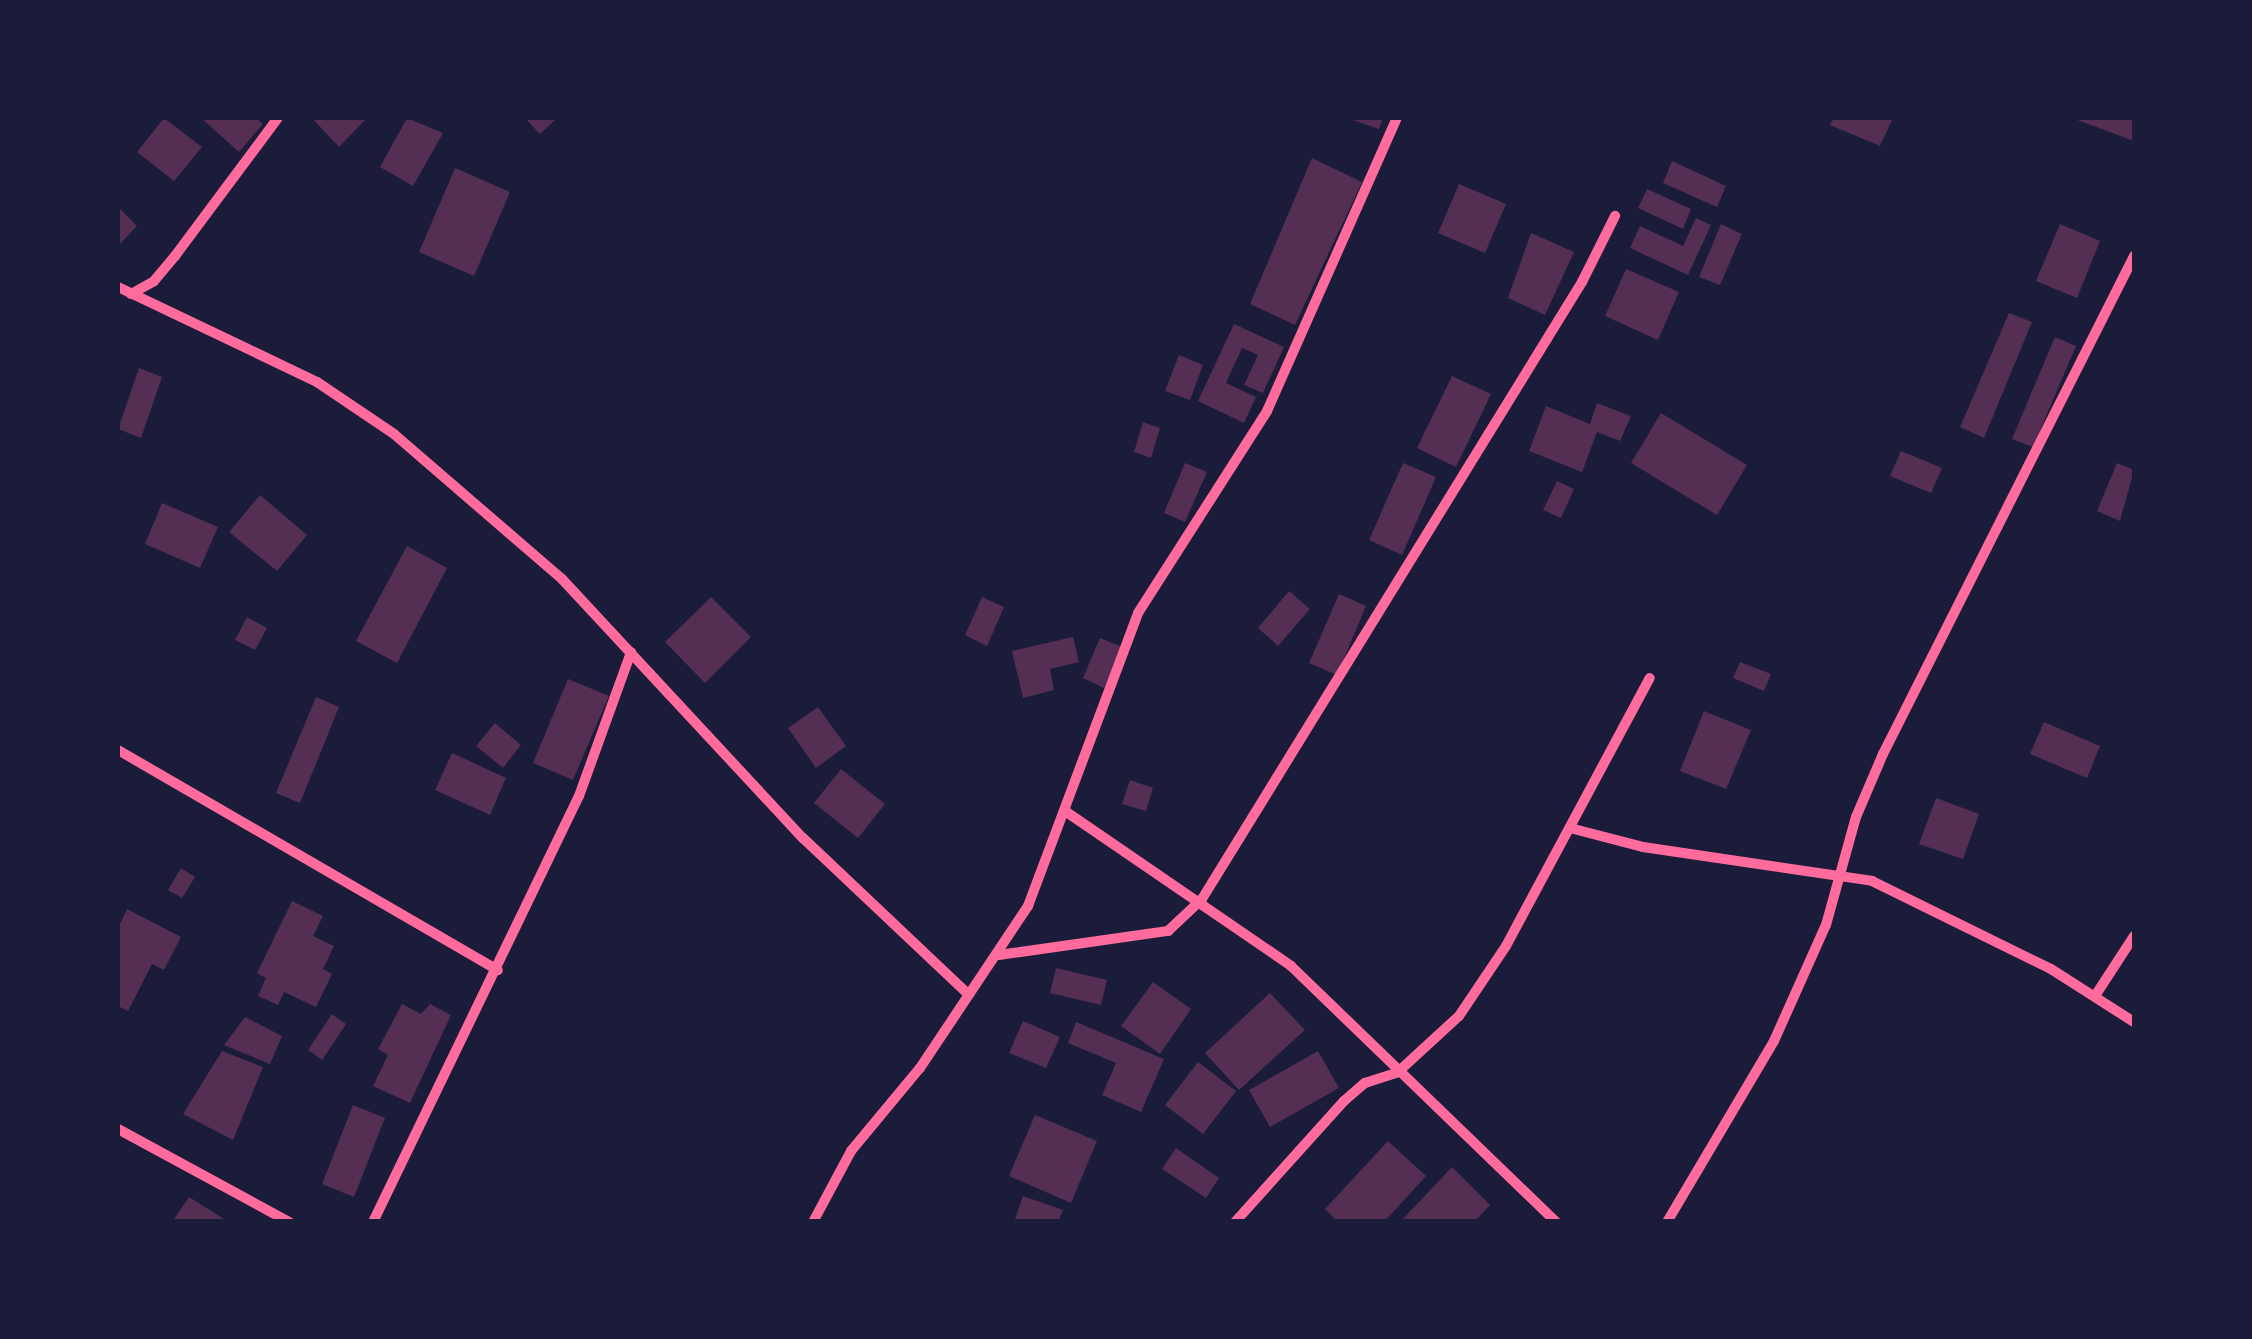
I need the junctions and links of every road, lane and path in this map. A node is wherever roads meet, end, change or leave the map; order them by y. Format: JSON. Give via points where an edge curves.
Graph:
{"nodes":[{"id":1,"x":278,"y":118,"type":"edge"},
{"id":2,"x":1397,"y":118,"type":"edge"},
{"id":3,"x":1615,"y":216,"type":"dead end"},
{"id":4,"x":2134,"y":256,"type":"edge"},
{"id":5,"x":118,"y":287,"type":"edge"},
{"id":6,"x":131,"y":294,"type":"junction"},
{"id":7,"x":631,"y":652,"type":"junction"},
{"id":8,"x":1650,"y":678,"type":"dead end"},
{"id":9,"x":118,"y":750,"type":"edge"},
{"id":10,"x":1065,"y":811,"type":"junction"},
{"id":11,"x":1570,"y":828,"type":"junction"},
{"id":12,"x":1840,"y":873,"type":"junction"},
{"id":13,"x":1202,"y":900,"type":"junction"},
{"id":14,"x":2134,"y":936,"type":"edge"},
{"id":15,"x":999,"y":955,"type":"junction"},
{"id":16,"x":498,"y":970,"type":"junction"},
{"id":17,"x":969,"y":996,"type":"junction"},
{"id":18,"x":2095,"y":996,"type":"junction"},
{"id":19,"x":2134,"y":1022,"type":"edge"},
{"id":20,"x":1398,"y":1072,"type":"junction"},
{"id":21,"x":118,"y":1129,"type":"edge"},
{"id":22,"x":289,"y":1222,"type":"edge"},
{"id":23,"x":374,"y":1222,"type":"edge"},
{"id":24,"x":812,"y":1222,"type":"edge"},
{"id":25,"x":1235,"y":1222,"type":"edge"},
{"id":26,"x":1556,"y":1222,"type":"edge"},
{"id":27,"x":1667,"y":1222,"type":"edge"}],
"edges":[{"from":1,"to":6,"type":"street","via":[[154,281]]},
{"from":2,"to":10,"type":"street","via":[[1354,229],[1268,412],[1138,613]]},
{"from":3,"to":13,"type":"street","via":[[1582,282]]},
{"from":4,"to":12,"type":"street","via":[[1883,754]]},
{"from":5,"to":6,"type":"street"},
{"from":6,"to":7,"type":"street","via":[[317,382],[394,434],[562,578]]},
{"from":7,"to":16,"type":"street","via":[[578,796]]},
{"from":7,"to":17,"type":"street","via":[[803,838]]},
{"from":8,"to":11,"type":"street"},
{"from":9,"to":16,"type":"street"},
{"from":10,"to":13,"type":"street"},
{"from":10,"to":15,"type":"street","via":[[1028,906]]},
{"from":11,"to":12,"type":"street","via":[[1643,846]]},
{"from":11,"to":20,"type":"street","via":[[1506,946],[1458,1016]]},
{"from":12,"to":18,"type":"street","via":[[1909,896]]},
{"from":12,"to":27,"type":"street","via":[[1826,925],[1774,1041]]},
{"from":13,"to":15,"type":"street","via":[[1168,931]]},
{"from":13,"to":20,"type":"street","via":[[1342,1010]]},
{"from":14,"to":18,"type":"street"},
{"from":15,"to":17,"type":"street"},
{"from":16,"to":23,"type":"street"},
{"from":17,"to":24,"type":"street","via":[[860,1138]]},
{"from":18,"to":19,"type":"street"},
{"from":20,"to":25,"type":"street","via":[[1364,1084],[1344,1101]]},
{"from":20,"to":26,"type":"street"},
{"from":21,"to":22,"type":"street"}]}
